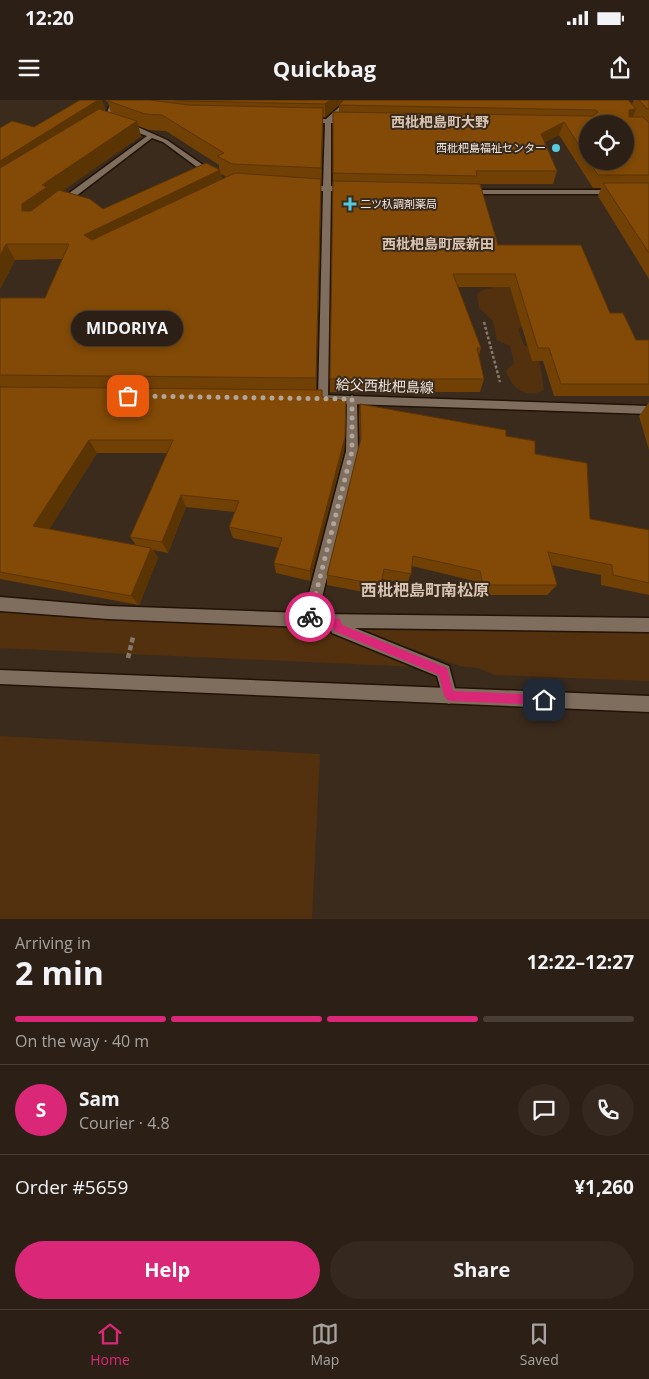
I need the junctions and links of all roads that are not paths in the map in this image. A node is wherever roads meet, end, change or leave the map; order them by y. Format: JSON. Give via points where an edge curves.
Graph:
{"nodes":[{"id":1,"x":351,"y":100,"type":"edge"},
{"id":2,"x":122,"y":109,"type":"edge"},
{"id":3,"x":304,"y":121,"type":"edge"},
{"id":4,"x":328,"y":121,"type":"junction"},
{"id":5,"x":357,"y":121,"type":"edge"},
{"id":6,"x":152,"y":136,"type":"junction"},
{"id":7,"x":217,"y":177,"type":"edge"},
{"id":8,"x":297,"y":187,"type":"edge"},
{"id":9,"x":326,"y":189,"type":"junction"},
{"id":10,"x":355,"y":191,"type":"edge"},
{"id":11,"x":454,"y":192,"type":"edge"},
{"id":12,"x":649,"y":192,"type":"edge"},
{"id":13,"x":56,"y":207,"type":"edge"},
{"id":14,"x":352,"y":399,"type":"junction"},
{"id":15,"x":649,"y":410,"type":"edge"},
{"id":16,"x":0,"y":604,"type":"edge"},
{"id":17,"x":309,"y":621,"type":"junction"},
{"id":18,"x":337,"y":622,"type":"junction"},
{"id":19,"x":649,"y":625,"type":"edge"},
{"id":20,"x":0,"y":677,"type":"edge"},
{"id":21,"x":449,"y":696,"type":"junction"},
{"id":22,"x":649,"y":704,"type":"edge"}],
"edges":[{"from":1,"to":4,"type":"street"},
{"from":2,"to":6,"type":"street","via":[[108,106],[102,119]]},
{"from":3,"to":4,"type":"street"},
{"from":4,"to":5,"type":"street"},
{"from":4,"to":9,"type":"street"},
{"from":6,"to":7,"type":"street","via":[[165,141]]},
{"from":6,"to":13,"type":"street"},
{"from":8,"to":9,"type":"street"},
{"from":9,"to":10,"type":"street"},
{"from":9,"to":14,"type":"street","name":"給父西枇杷島線","via":[[318,399]]},
{"from":11,"to":12,"type":"street"},
{"from":14,"to":15,"type":"street","name":"給父西枇杷島線"},
{"from":14,"to":17,"type":"street","via":[[352,451]]},
{"from":16,"to":17,"type":"street","via":[[44,610]]},
{"from":17,"to":18,"type":"street"},
{"from":18,"to":19,"type":"street"},
{"from":18,"to":21,"type":"street","via":[[338,628],[444,672]]},
{"from":20,"to":21,"type":"street"},
{"from":21,"to":22,"type":"street"}]}
